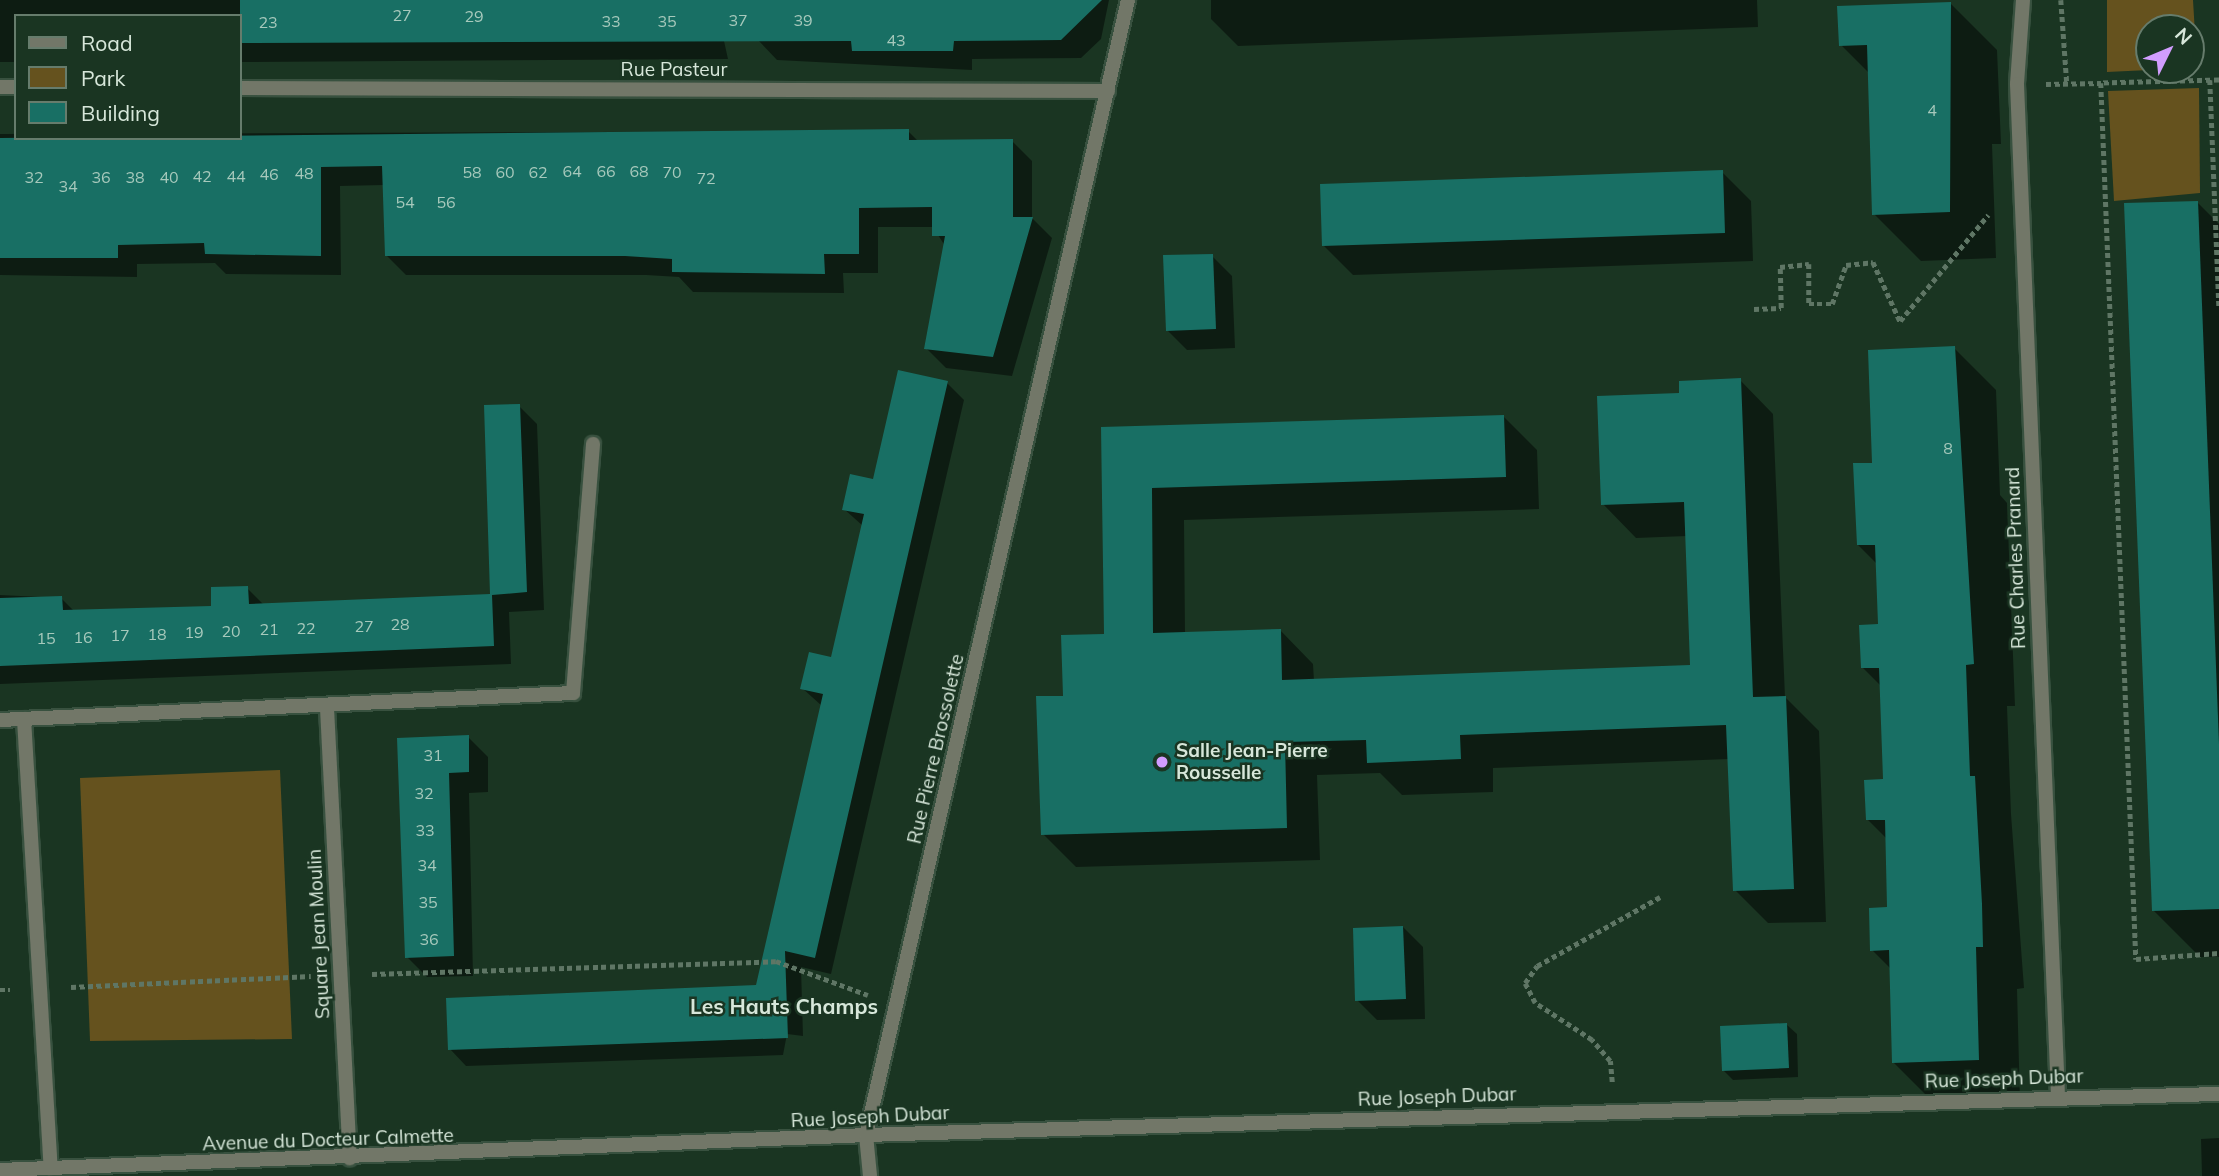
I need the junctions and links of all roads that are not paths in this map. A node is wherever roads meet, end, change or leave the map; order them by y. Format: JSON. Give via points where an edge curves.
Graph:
{"nodes":[{"id":1,"x":1128,"y":0,"type":"edge"},
{"id":2,"x":2016,"y":0,"type":"edge"},
{"id":3,"x":2022,"y":0,"type":"edge"},
{"id":4,"x":2017,"y":18,"type":"junction"},
{"id":5,"x":242,"y":88,"type":"edge"},
{"id":6,"x":1108,"y":90,"type":"junction"},
{"id":7,"x":593,"y":444,"type":"dead end"},
{"id":8,"x":327,"y":708,"type":"junction"},
{"id":9,"x":24,"y":719,"type":"junction"},
{"id":10,"x":0,"y":720,"type":"edge"},
{"id":11,"x":2219,"y":1094,"type":"edge"},
{"id":12,"x":2058,"y":1096,"type":"junction"},
{"id":13,"x":866,"y":1135,"type":"junction"},
{"id":14,"x":657,"y":1147,"type":"joint"},
{"id":15,"x":350,"y":1158,"type":"junction"},
{"id":16,"x":51,"y":1168,"type":"junction"},
{"id":17,"x":0,"y":1170,"type":"edge"},
{"id":18,"x":870,"y":1176,"type":"edge"}],
"edges":[{"from":1,"to":6,"type":"street","name":"Rue Pierre Brossolette"},
{"from":2,"to":4,"type":"street","name":"Rue Charles Pranard"},
{"from":3,"to":4,"type":"street","name":"Rue Charles Pranard"},
{"from":4,"to":12,"type":"street","name":"Rue Charles Pranard"},
{"from":5,"to":6,"type":"street","name":"Rue Pasteur"},
{"from":6,"to":13,"type":"street","name":"Rue Pierre Brossolette"},
{"from":7,"to":8,"type":"street","via":[[573,693]]},
{"from":8,"to":9,"type":"street"},
{"from":8,"to":15,"type":"street","name":"Square Jean Moulin"},
{"from":9,"to":10,"type":"street"},
{"from":9,"to":16,"type":"street"},
{"from":11,"to":12,"type":"street","name":"Rue Joseph Dubar"},
{"from":12,"to":13,"type":"street","name":"Rue Joseph Dubar"},
{"from":13,"to":14,"type":"street","name":"Rue Joseph Dubar"},
{"from":13,"to":18,"type":"street","name":"Rue Pierre Brossolette"},
{"from":14,"to":15,"type":"street","name":"Avenue du Docteur Calmette"},
{"from":15,"to":16,"type":"street","name":"Avenue du Docteur Calmette"},
{"from":16,"to":17,"type":"street","name":"Avenue du Docteur Calmette"}]}
